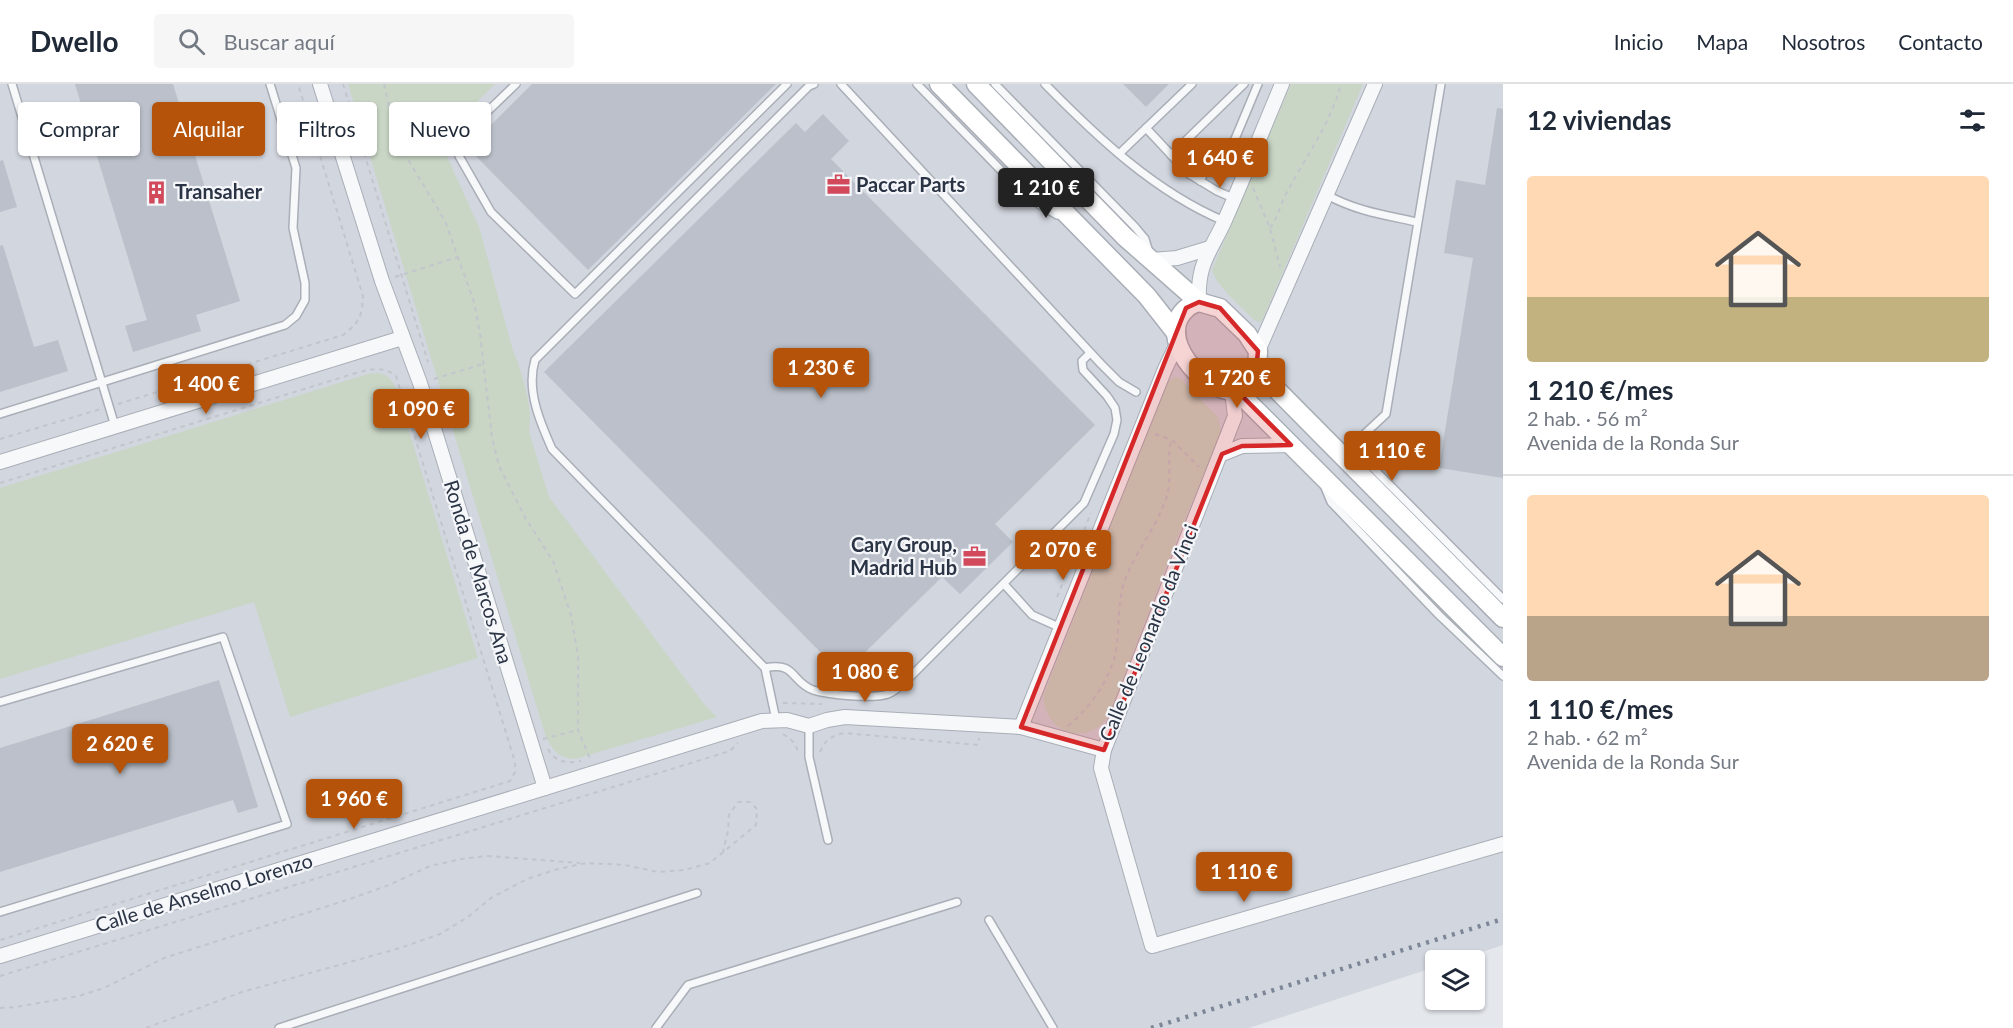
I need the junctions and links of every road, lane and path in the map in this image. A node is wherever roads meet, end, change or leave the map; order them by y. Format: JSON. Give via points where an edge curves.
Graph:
{"nodes":[{"id":1,"x":12,"y":84,"type":"edge"},
{"id":2,"x":270,"y":84,"type":"edge"},
{"id":3,"x":298,"y":84,"type":"edge"},
{"id":4,"x":320,"y":84,"type":"edge"},
{"id":5,"x":343,"y":84,"type":"edge"},
{"id":6,"x":384,"y":84,"type":"edge"},
{"id":7,"x":516,"y":84,"type":"edge"},
{"id":8,"x":787,"y":84,"type":"edge"},
{"id":9,"x":814,"y":84,"type":"edge"},
{"id":10,"x":841,"y":84,"type":"edge"},
{"id":11,"x":917,"y":84,"type":"edge"},
{"id":12,"x":939,"y":84,"type":"edge"},
{"id":13,"x":976,"y":84,"type":"edge"},
{"id":14,"x":995,"y":84,"type":"edge"},
{"id":15,"x":1045,"y":84,"type":"edge"},
{"id":16,"x":1192,"y":84,"type":"edge"},
{"id":17,"x":1244,"y":84,"type":"edge"},
{"id":18,"x":1258,"y":84,"type":"edge"},
{"id":19,"x":1282,"y":84,"type":"edge"},
{"id":20,"x":1341,"y":84,"type":"edge"},
{"id":21,"x":1375,"y":84,"type":"edge"},
{"id":22,"x":1441,"y":84,"type":"edge"},
{"id":23,"x":1146,"y":128,"type":"junction"},
{"id":24,"x":1120,"y":153,"type":"junction"},
{"id":25,"x":1171,"y":155,"type":"junction"},
{"id":26,"x":1200,"y":181,"type":"junction"},
{"id":27,"x":1250,"y":184,"type":"dead end"},
{"id":28,"x":1327,"y":195,"type":"junction"},
{"id":29,"x":1233,"y":198,"type":"junction"},
{"id":30,"x":1224,"y":221,"type":"junction"},
{"id":31,"x":1417,"y":222,"type":"junction"},
{"id":32,"x":1078,"y":227,"type":"junction"},
{"id":33,"x":1270,"y":228,"type":"junction"},
{"id":34,"x":1210,"y":248,"type":"junction"},
{"id":35,"x":458,"y":257,"type":"junction"},
{"id":36,"x":1152,"y":260,"type":"junction"},
{"id":37,"x":402,"y":275,"type":"junction"},
{"id":38,"x":1293,"y":275,"type":"junction"},
{"id":39,"x":1199,"y":302,"type":"junction"},
{"id":40,"x":402,"y":338,"type":"junction"},
{"id":41,"x":1177,"y":338,"type":"junction"},
{"id":42,"x":1090,"y":353,"type":"junction"},
{"id":43,"x":1258,"y":356,"type":"junction"},
{"id":44,"x":483,"y":364,"type":"junction"},
{"id":45,"x":430,"y":369,"type":"dead end"},
{"id":46,"x":433,"y":379,"type":"dead end"},
{"id":47,"x":102,"y":382,"type":"junction"},
{"id":48,"x":1234,"y":391,"type":"junction"},
{"id":49,"x":1136,"y":392,"type":"dead end"},
{"id":50,"x":109,"y":406,"type":"junction"},
{"id":51,"x":0,"y":414,"type":"edge"},
{"id":52,"x":115,"y":426,"type":"junction"},
{"id":53,"x":1141,"y":429,"type":"junction"},
{"id":54,"x":0,"y":440,"type":"edge"},
{"id":55,"x":1172,"y":440,"type":"junction"},
{"id":56,"x":1291,"y":445,"type":"junction"},
{"id":57,"x":1222,"y":454,"type":"junction"},
{"id":58,"x":1341,"y":456,"type":"junction"},
{"id":59,"x":0,"y":462,"type":"edge"},
{"id":60,"x":1318,"y":472,"type":"junction"},
{"id":61,"x":1212,"y":474,"type":"junction"},
{"id":62,"x":0,"y":483,"type":"edge"},
{"id":63,"x":1091,"y":512,"type":"dead end"},
{"id":64,"x":1004,"y":584,"type":"junction"},
{"id":65,"x":1503,"y":599,"type":"edge"},
{"id":66,"x":1503,"y":618,"type":"edge"},
{"id":67,"x":1047,"y":623,"type":"junction"},
{"id":68,"x":1061,"y":628,"type":"junction"},
{"id":69,"x":1503,"y":657,"type":"edge"},
{"id":70,"x":765,"y":668,"type":"junction"},
{"id":71,"x":1503,"y":676,"type":"edge"},
{"id":72,"x":0,"y":702,"type":"edge"},
{"id":73,"x":822,"y":704,"type":"dead end"},
{"id":74,"x":774,"y":705,"type":"junction"},
{"id":75,"x":776,"y":720,"type":"junction"},
{"id":76,"x":979,"y":725,"type":"junction"},
{"id":77,"x":809,"y":726,"type":"junction"},
{"id":78,"x":1021,"y":727,"type":"junction"},
{"id":79,"x":578,"y":730,"type":"junction"},
{"id":80,"x":782,"y":734,"type":"dead end"},
{"id":81,"x":1061,"y":739,"type":"junction"},
{"id":82,"x":739,"y":741,"type":"dead end"},
{"id":83,"x":1104,"y":750,"type":"junction"},
{"id":84,"x":799,"y":757,"type":"dead end"},
{"id":85,"x":820,"y":761,"type":"dead end"},
{"id":86,"x":545,"y":788,"type":"junction"},
{"id":87,"x":828,"y":840,"type":"dead end"},
{"id":88,"x":1503,"y":844,"type":"edge"},
{"id":89,"x":723,"y":852,"type":"junction"},
{"id":90,"x":586,"y":863,"type":"junction"},
{"id":91,"x":697,"y":893,"type":"dead end"},
{"id":92,"x":957,"y":902,"type":"dead end"},
{"id":93,"x":0,"y":912,"type":"edge"},
{"id":94,"x":989,"y":920,"type":"dead end"},
{"id":95,"x":0,"y":940,"type":"edge"},
{"id":96,"x":0,"y":956,"type":"edge"},
{"id":97,"x":0,"y":976,"type":"edge"},
{"id":98,"x":0,"y":1008,"type":"edge"},
{"id":99,"x":146,"y":1028,"type":"edge"},
{"id":100,"x":279,"y":1028,"type":"edge"},
{"id":101,"x":656,"y":1028,"type":"edge"},
{"id":102,"x":1053,"y":1028,"type":"edge"}],
"edges":[{"from":1,"to":47,"type":"lane"},
{"from":2,"to":47,"type":"lane","via":[[296,168],[293,228],[305,283],[305,300],[297,316],[285,325]]},
{"from":3,"to":50,"type":"path","via":[[363,296],[356,325],[343,335]]},
{"from":4,"to":40,"type":"street","name":"Ronda de Marcos Ana"},
{"from":5,"to":37,"type":"path"},
{"from":6,"to":35,"type":"path","via":[[397,141],[445,221]]},
{"from":7,"to":8,"type":"lane","via":[[456,144],[459,156],[492,212],[575,294]]},
{"from":9,"to":70,"type":"lane","via":[[535,360],[531,373],[538,417],[552,449]]},
{"from":10,"to":42,"type":"lane"},
{"from":11,"to":32,"type":"lane","via":[[1027,197]]},
{"from":12,"to":32,"type":"main road"},
{"from":13,"to":36,"type":"main road"},
{"from":14,"to":36,"type":"lane","via":[[1145,239]]},
{"from":15,"to":24,"type":"lane","via":[[1084,124]]},
{"from":16,"to":23,"type":"lane"},
{"from":17,"to":25,"type":"lane"},
{"from":18,"to":26,"type":"lane","via":[[1235,140]]},
{"from":19,"to":29,"type":"street"},
{"from":20,"to":33,"type":"path","via":[[1325,127]]},
{"from":21,"to":28,"type":"street"},
{"from":22,"to":31,"type":"lane"},
{"from":23,"to":24,"type":"lane"},
{"from":23,"to":25,"type":"lane"},
{"from":24,"to":30,"type":"lane","via":[[1162,188]]},
{"from":25,"to":26,"type":"lane"},
{"from":26,"to":29,"type":"lane"},
{"from":27,"to":33,"type":"path"},
{"from":28,"to":31,"type":"lane","via":[[1371,213]]},
{"from":28,"to":38,"type":"street"},
{"from":29,"to":30,"type":"street"},
{"from":30,"to":34,"type":"street"},
{"from":31,"to":58,"type":"lane","via":[[1386,414]]},
{"from":32,"to":41,"type":"main road","via":[[1147,296]]},
{"from":33,"to":38,"type":"path","via":[[1278,265]]},
{"from":34,"to":36,"type":"street","via":[[1177,258]]},
{"from":34,"to":39,"type":"street","via":[[1198,282]]},
{"from":35,"to":37,"type":"path"},
{"from":35,"to":44,"type":"path","via":[[474,302]]},
{"from":36,"to":39,"type":"main road"},
{"from":37,"to":45,"type":"path"},
{"from":38,"to":43,"type":"street"},
{"from":39,"to":41,"type":"main road","via":[[1186,308],[1179,319]]},
{"from":39,"to":43,"type":"main road","via":[[1220,308],[1247,334]]},
{"from":40,"to":52,"type":"street"},
{"from":40,"to":86,"type":"street","name":"Ronda de Marcos Ana","via":[[420,383]]},
{"from":41,"to":48,"type":"main road","via":[[1191,367],[1204,381]]},
{"from":41,"to":53,"type":"street"},
{"from":42,"to":49,"type":"lane"},
{"from":42,"to":64,"type":"lane","via":[[1082,362],[1083,370],[1115,408],[1114,435],[1084,503]]},
{"from":43,"to":48,"type":"main road","via":[[1255,380]]},
{"from":43,"to":58,"type":"main road","via":[[1264,374],[1277,390]]},
{"from":44,"to":46,"type":"path"},
{"from":44,"to":79,"type":"path","via":[[498,466],[553,561],[571,615],[578,656]]},
{"from":47,"to":50,"type":"lane"},
{"from":47,"to":51,"type":"lane"},
{"from":48,"to":56,"type":"main road"},
{"from":48,"to":57,"type":"street","name":"Calle de Leonardo da Vinci","via":[[1235,416]]},
{"from":50,"to":52,"type":"lane"},
{"from":50,"to":54,"type":"path"},
{"from":52,"to":59,"type":"street"},
{"from":53,"to":55,"type":"path"},
{"from":53,"to":68,"type":"street"},
{"from":55,"to":61,"type":"path","via":[[1196,465]]},
{"from":55,"to":81,"type":"path","via":[[1171,479],[1165,502],[1123,586],[1115,655],[1106,679],[1064,729]]},
{"from":56,"to":57,"type":"street","via":[[1242,446]]},
{"from":56,"to":60,"type":"main road"},
{"from":57,"to":61,"type":"street","name":"Calle de Leonardo da Vinci"},
{"from":58,"to":65,"type":"lane","via":[[1369,464]]},
{"from":58,"to":66,"type":"main road"},
{"from":60,"to":69,"type":"main road"},
{"from":60,"to":71,"type":"lane","via":[[1330,502]]},
{"from":61,"to":83,"type":"street","name":"Calle de Leonardo da Vinci"},
{"from":62,"to":95,"type":"path","via":[[374,368],[388,370],[396,376],[515,762],[510,781]]},
{"from":63,"to":67,"type":"path"},
{"from":64,"to":67,"type":"lane","via":[[1032,615]]},
{"from":64,"to":70,"type":"lane","via":[[889,694],[812,689],[788,669],[779,665]]},
{"from":67,"to":68,"type":"lane"},
{"from":68,"to":78,"type":"street"},
{"from":70,"to":74,"type":"lane"},
{"from":72,"to":93,"type":"lane","via":[[223,637],[287,824]]},
{"from":73,"to":74,"type":"path"},
{"from":74,"to":75,"type":"lane"},
{"from":75,"to":77,"type":"street"},
{"from":75,"to":86,"type":"street","name":"Calle de Anselmo Lorenzo"},
{"from":76,"to":77,"type":"street","name":"Calle de Leonardo da Vinci","via":[[845,717]]},
{"from":76,"to":78,"type":"street","name":"Calle de Leonardo da Vinci"},
{"from":76,"to":85,"type":"path","via":[[978,745],[832,736],[820,751]]},
{"from":77,"to":87,"type":"lane","via":[[809,757]]},
{"from":78,"to":81,"type":"street","name":"Calle de Leonardo da Vinci"},
{"from":79,"to":79,"type":"path","via":[[590,759],[569,764],[559,760],[543,739]]},
{"from":80,"to":84,"type":"path","via":[[796,746]]},
{"from":81,"to":83,"type":"street","name":"Calle de Leonardo da Vinci"},
{"from":82,"to":97,"type":"path","via":[[730,751]]},
{"from":83,"to":88,"type":"street","via":[[1101,768],[1152,946]]},
{"from":86,"to":96,"type":"street","name":"Calle de Anselmo Lorenzo"},
{"from":89,"to":89,"type":"path","via":[[756,825],[757,809],[750,802],[738,802],[729,815]]},
{"from":89,"to":90,"type":"path","via":[[710,863],[684,870],[658,872]]},
{"from":90,"to":98,"type":"path","via":[[488,856],[461,858],[430,866],[350,899],[164,958],[104,988],[79,996]]},
{"from":90,"to":99,"type":"path","via":[[527,879],[491,898],[440,934],[242,992]]},
{"from":91,"to":100,"type":"lane"},
{"from":92,"to":101,"type":"lane","via":[[688,985]]},
{"from":94,"to":102,"type":"lane"}]}
